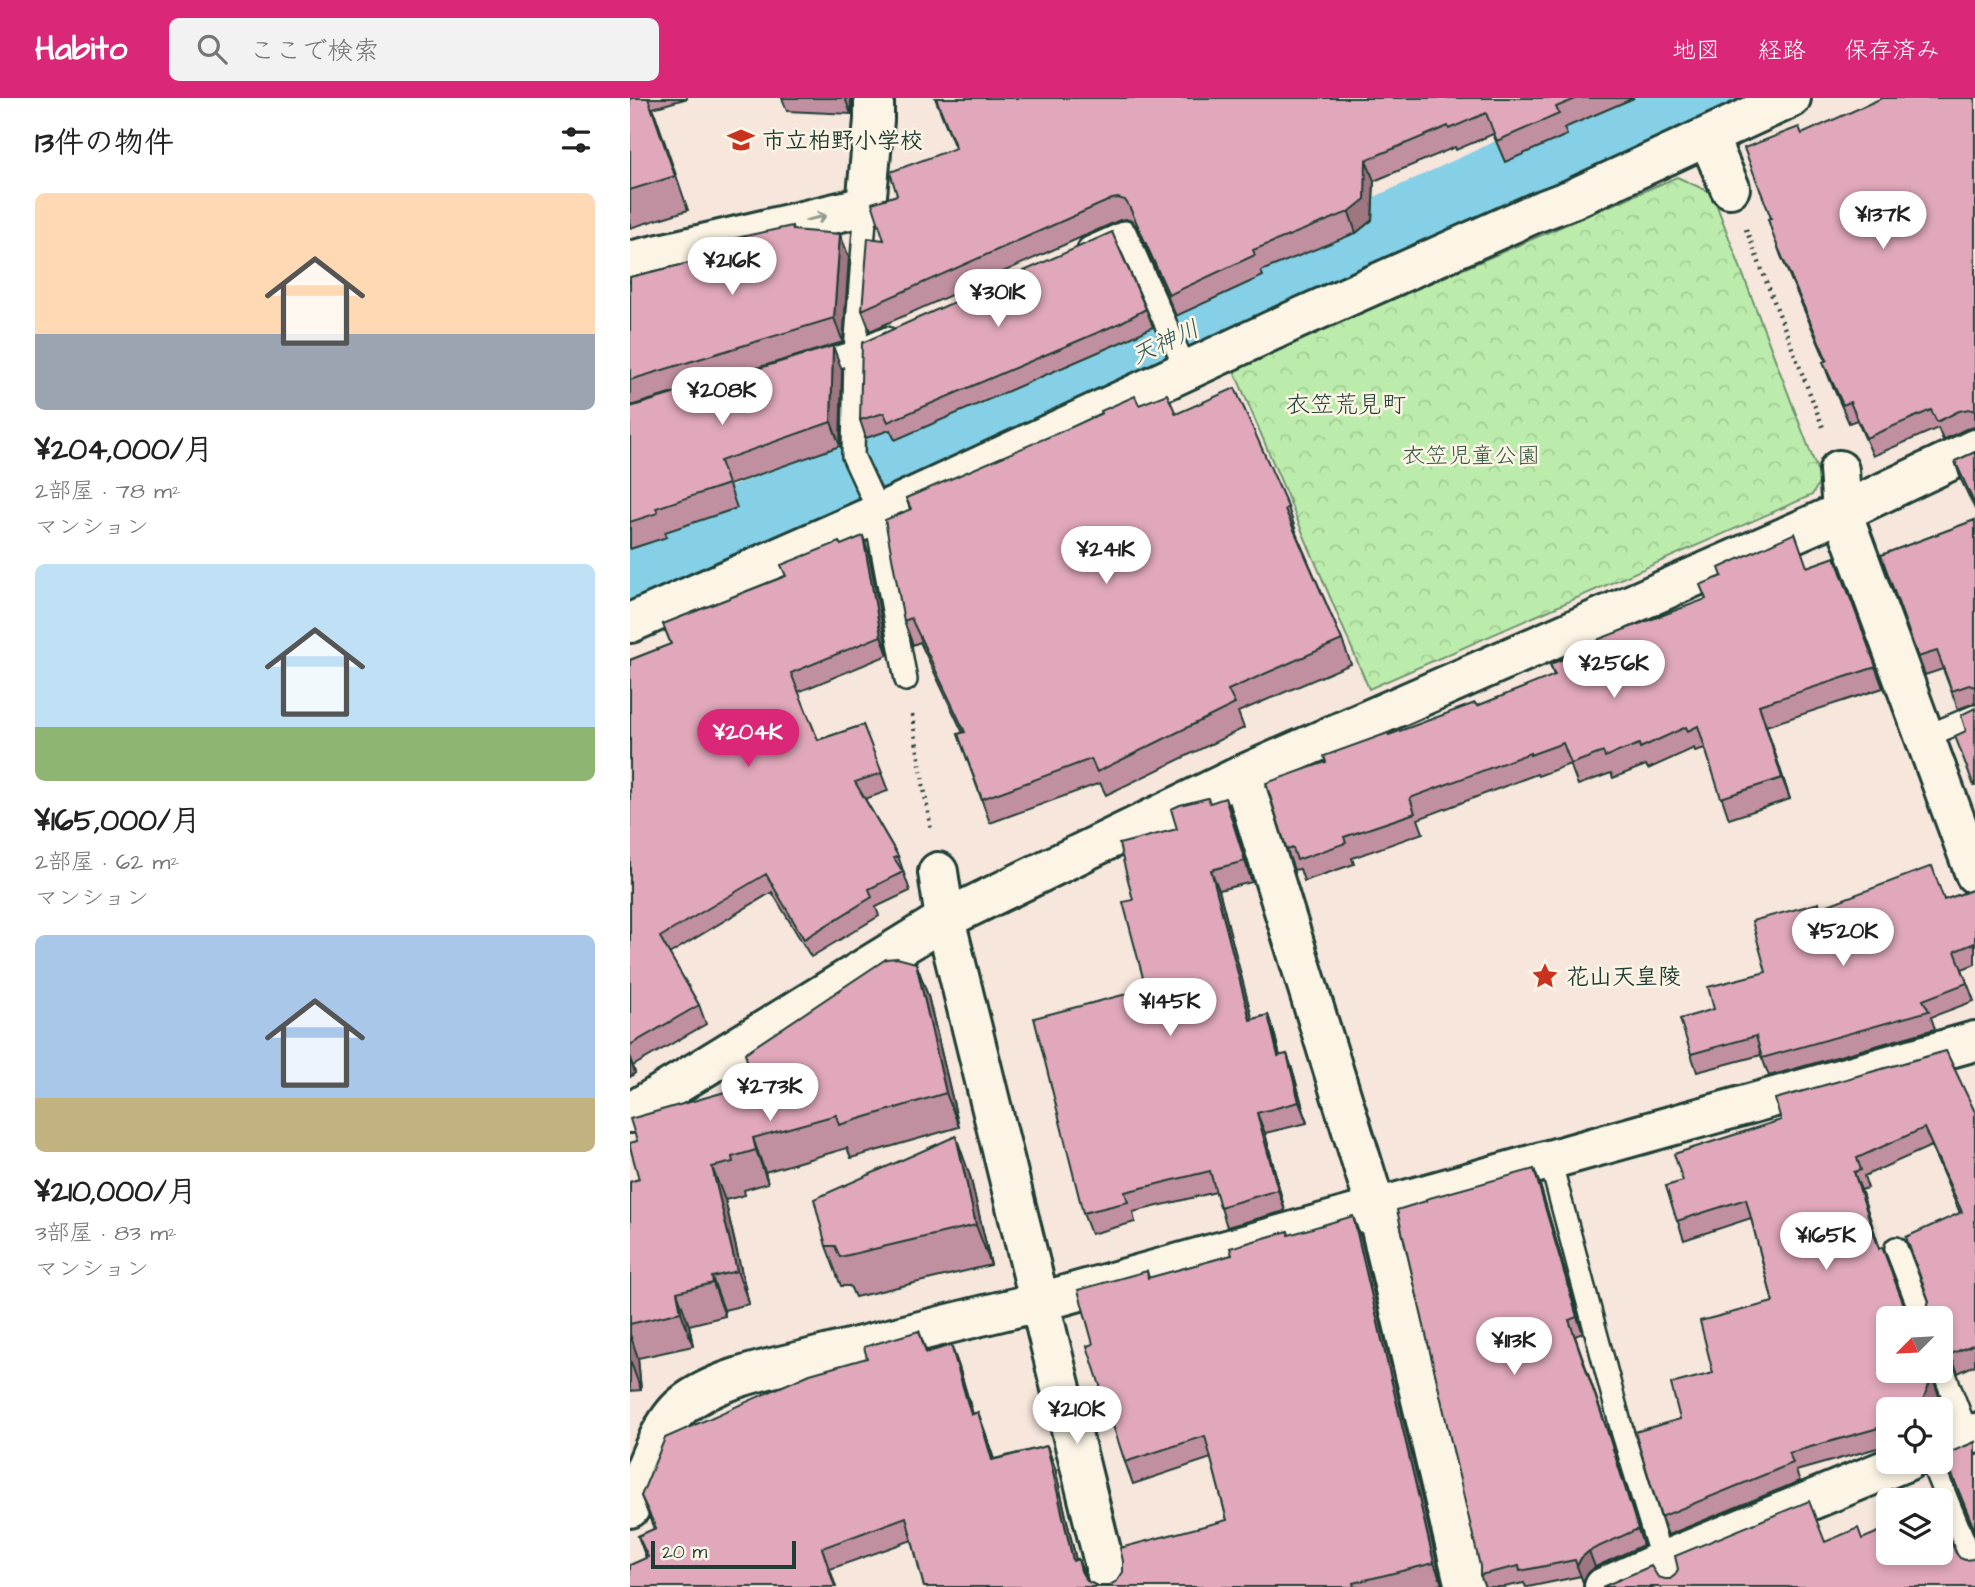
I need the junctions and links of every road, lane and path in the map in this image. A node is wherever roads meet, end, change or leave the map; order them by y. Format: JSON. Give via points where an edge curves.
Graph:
{"nodes":[{"id":1,"x":874,"y":98,"type":"edge"},
{"id":2,"x":1791,"y":98,"type":"edge"},
{"id":3,"x":1709,"y":137,"type":"junction"},
{"id":4,"x":1730,"y":188,"type":"joint"},
{"id":5,"x":866,"y":206,"type":"junction"},
{"id":6,"x":1076,"y":254,"type":"edge"},
{"id":7,"x":630,"y":261,"type":"edge"},
{"id":8,"x":904,"y":330,"type":"edge"},
{"id":9,"x":855,"y":352,"type":"junction"},
{"id":10,"x":1183,"y":361,"type":"junction"},
{"id":11,"x":789,"y":372,"type":"edge"},
{"id":12,"x":1975,"y":449,"type":"edge"},
{"id":13,"x":1839,"y":470,"type":"joint"},
{"id":14,"x":874,"y":506,"type":"junction"},
{"id":15,"x":1842,"y":512,"type":"junction"},
{"id":16,"x":630,"y":623,"type":"edge"},
{"id":17,"x":906,"y":680,"type":"joint"},
{"id":18,"x":1975,"y":716,"type":"edge"},
{"id":19,"x":1925,"y":737,"type":"junction"},
{"id":20,"x":1242,"y":775,"type":"junction"},
{"id":21,"x":938,"y":872,"type":"joint"},
{"id":22,"x":1975,"y":874,"type":"edge"},
{"id":23,"x":945,"y":919,"type":"junction"},
{"id":24,"x":1975,"y":1041,"type":"edge"},
{"id":25,"x":630,"y":1112,"type":"edge"},
{"id":26,"x":1550,"y":1160,"type":"junction"},
{"id":27,"x":1376,"y":1208,"type":"junction"},
{"id":28,"x":1896,"y":1248,"type":"dead end"},
{"id":29,"x":1040,"y":1302,"type":"junction"},
{"id":30,"x":1918,"y":1306,"type":"edge"},
{"id":31,"x":1946,"y":1383,"type":"edge"},
{"id":32,"x":1961,"y":1439,"type":"edge"},
{"id":33,"x":1879,"y":1474,"type":"edge"},
{"id":34,"x":1936,"y":1474,"type":"edge"},
{"id":35,"x":630,"y":1508,"type":"edge"},
{"id":36,"x":1975,"y":1568,"type":"edge"},
{"id":37,"x":1667,"y":1574,"type":"edge"},
{"id":38,"x":1110,"y":1587,"type":"edge"},
{"id":39,"x":1465,"y":1587,"type":"edge"},
{"id":40,"x":1604,"y":1587,"type":"edge"}],
"edges":[{"from":1,"to":5,"type":"street"},
{"from":2,"to":3,"type":"street"},
{"from":3,"to":4,"type":"street"},
{"from":3,"to":10,"type":"street"},
{"from":4,"to":13,"type":"path"},
{"from":7,"to":5,"type":"street","one_way":true},
{"from":5,"to":9,"type":"lane"},
{"from":6,"to":10,"type":"lane","via":[[1125,232]]},
{"from":8,"to":9,"type":"lane"},
{"from":9,"to":11,"type":"lane"},
{"from":9,"to":14,"type":"lane","via":[[853,456]]},
{"from":10,"to":14,"type":"street"},
{"from":12,"to":15,"type":"street"},
{"from":13,"to":15,"type":"street"},
{"from":14,"to":16,"type":"street"},
{"from":14,"to":17,"type":"lane"},
{"from":15,"to":19,"type":"street"},
{"from":15,"to":20,"type":"street"},
{"from":17,"to":21,"type":"path"},
{"from":18,"to":19,"type":"lane"},
{"from":19,"to":22,"type":"street"},
{"from":20,"to":23,"type":"street"},
{"from":20,"to":27,"type":"street"},
{"from":21,"to":23,"type":"street"},
{"from":23,"to":25,"type":"street"},
{"from":23,"to":29,"type":"street"},
{"from":24,"to":26,"type":"street"},
{"from":26,"to":27,"type":"street"},
{"from":26,"to":37,"type":"lane","via":[[1623,1434]]},
{"from":27,"to":29,"type":"street"},
{"from":27,"to":39,"type":"street"},
{"from":28,"to":30,"type":"lane"},
{"from":29,"to":35,"type":"street","via":[[749,1375],[708,1390],[681,1406],[665,1428]]},
{"from":29,"to":38,"type":"street"},
{"from":31,"to":32,"type":"lane"},
{"from":33,"to":37,"type":"street"},
{"from":34,"to":36,"type":"lane"},
{"from":37,"to":40,"type":"street"}]}
